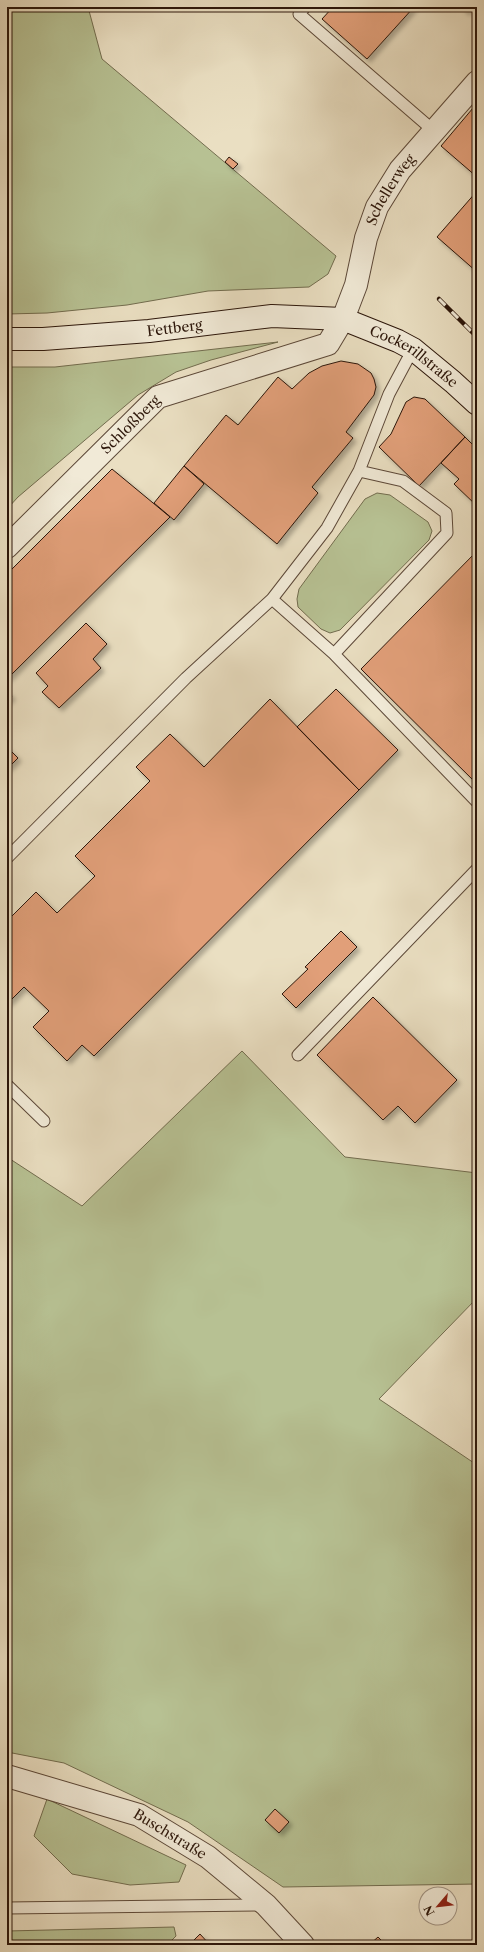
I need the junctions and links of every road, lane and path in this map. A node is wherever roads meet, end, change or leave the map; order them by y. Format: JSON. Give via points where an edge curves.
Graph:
{"nodes":[{"id":1,"x":305,"y":7,"type":"edge"},
{"id":2,"x":477,"y":82,"type":"edge"},
{"id":3,"x":434,"y":131,"type":"junction"},
{"id":4,"x":342,"y":319,"type":"junction"},
{"id":5,"x":7,"y":339,"type":"edge"},
{"id":6,"x":413,"y":349,"type":"junction"},
{"id":7,"x":477,"y":404,"type":"edge"},
{"id":8,"x":359,"y":471,"type":"junction"},
{"id":9,"x":7,"y":546,"type":"edge"},
{"id":10,"x":272,"y":599,"type":"junction"},
{"id":11,"x":334,"y":654,"type":"junction"},
{"id":12,"x":477,"y":802,"type":"edge"},
{"id":13,"x":7,"y":858,"type":"edge"},
{"id":14,"x":477,"y":869,"type":"edge"},
{"id":15,"x":298,"y":1055,"type":"dead end"},
{"id":16,"x":7,"y":1085,"type":"edge"},
{"id":17,"x":44,"y":1121,"type":"dead end"},
{"id":18,"x":7,"y":1776,"type":"edge"},
{"id":19,"x":266,"y":1905,"type":"junction"},
{"id":20,"x":7,"y":1908,"type":"edge"},
{"id":21,"x":303,"y":1945,"type":"edge"}],
"edges":[{"from":1,"to":3,"type":"lane","via":[[299,14]]},
{"from":2,"to":3,"type":"street","name":"Schellerweg"},
{"from":3,"to":4,"type":"street","name":"Schellerweg","via":[[400,170],[377,207],[366,238],[356,285]]},
{"from":4,"to":5,"type":"street","name":"Fettberg","via":[[272,316],[149,331]]},
{"from":4,"to":6,"type":"street","name":"Cockerillstraße","via":[[398,340]]},
{"from":4,"to":9,"type":"street","name":"Schloßberg","via":[[328,344],[158,397]]},
{"from":6,"to":7,"type":"street","name":"Cockerillstraße"},
{"from":6,"to":8,"type":"lane","via":[[389,394]]},
{"from":8,"to":10,"type":"lane","via":[[327,528]]},
{"from":8,"to":11,"type":"lane","via":[[403,481],[446,514],[447,533]]},
{"from":10,"to":11,"type":"lane"},
{"from":10,"to":13,"type":"lane","via":[[186,678]]},
{"from":11,"to":12,"type":"lane"},
{"from":14,"to":15,"type":"lane"},
{"from":16,"to":17,"type":"lane"},
{"from":18,"to":19,"type":"street","name":"Buschstraße","via":[[139,1815],[208,1857]]},
{"from":19,"to":20,"type":"lane"},
{"from":19,"to":21,"type":"street","name":"Buschstraße"}]}
